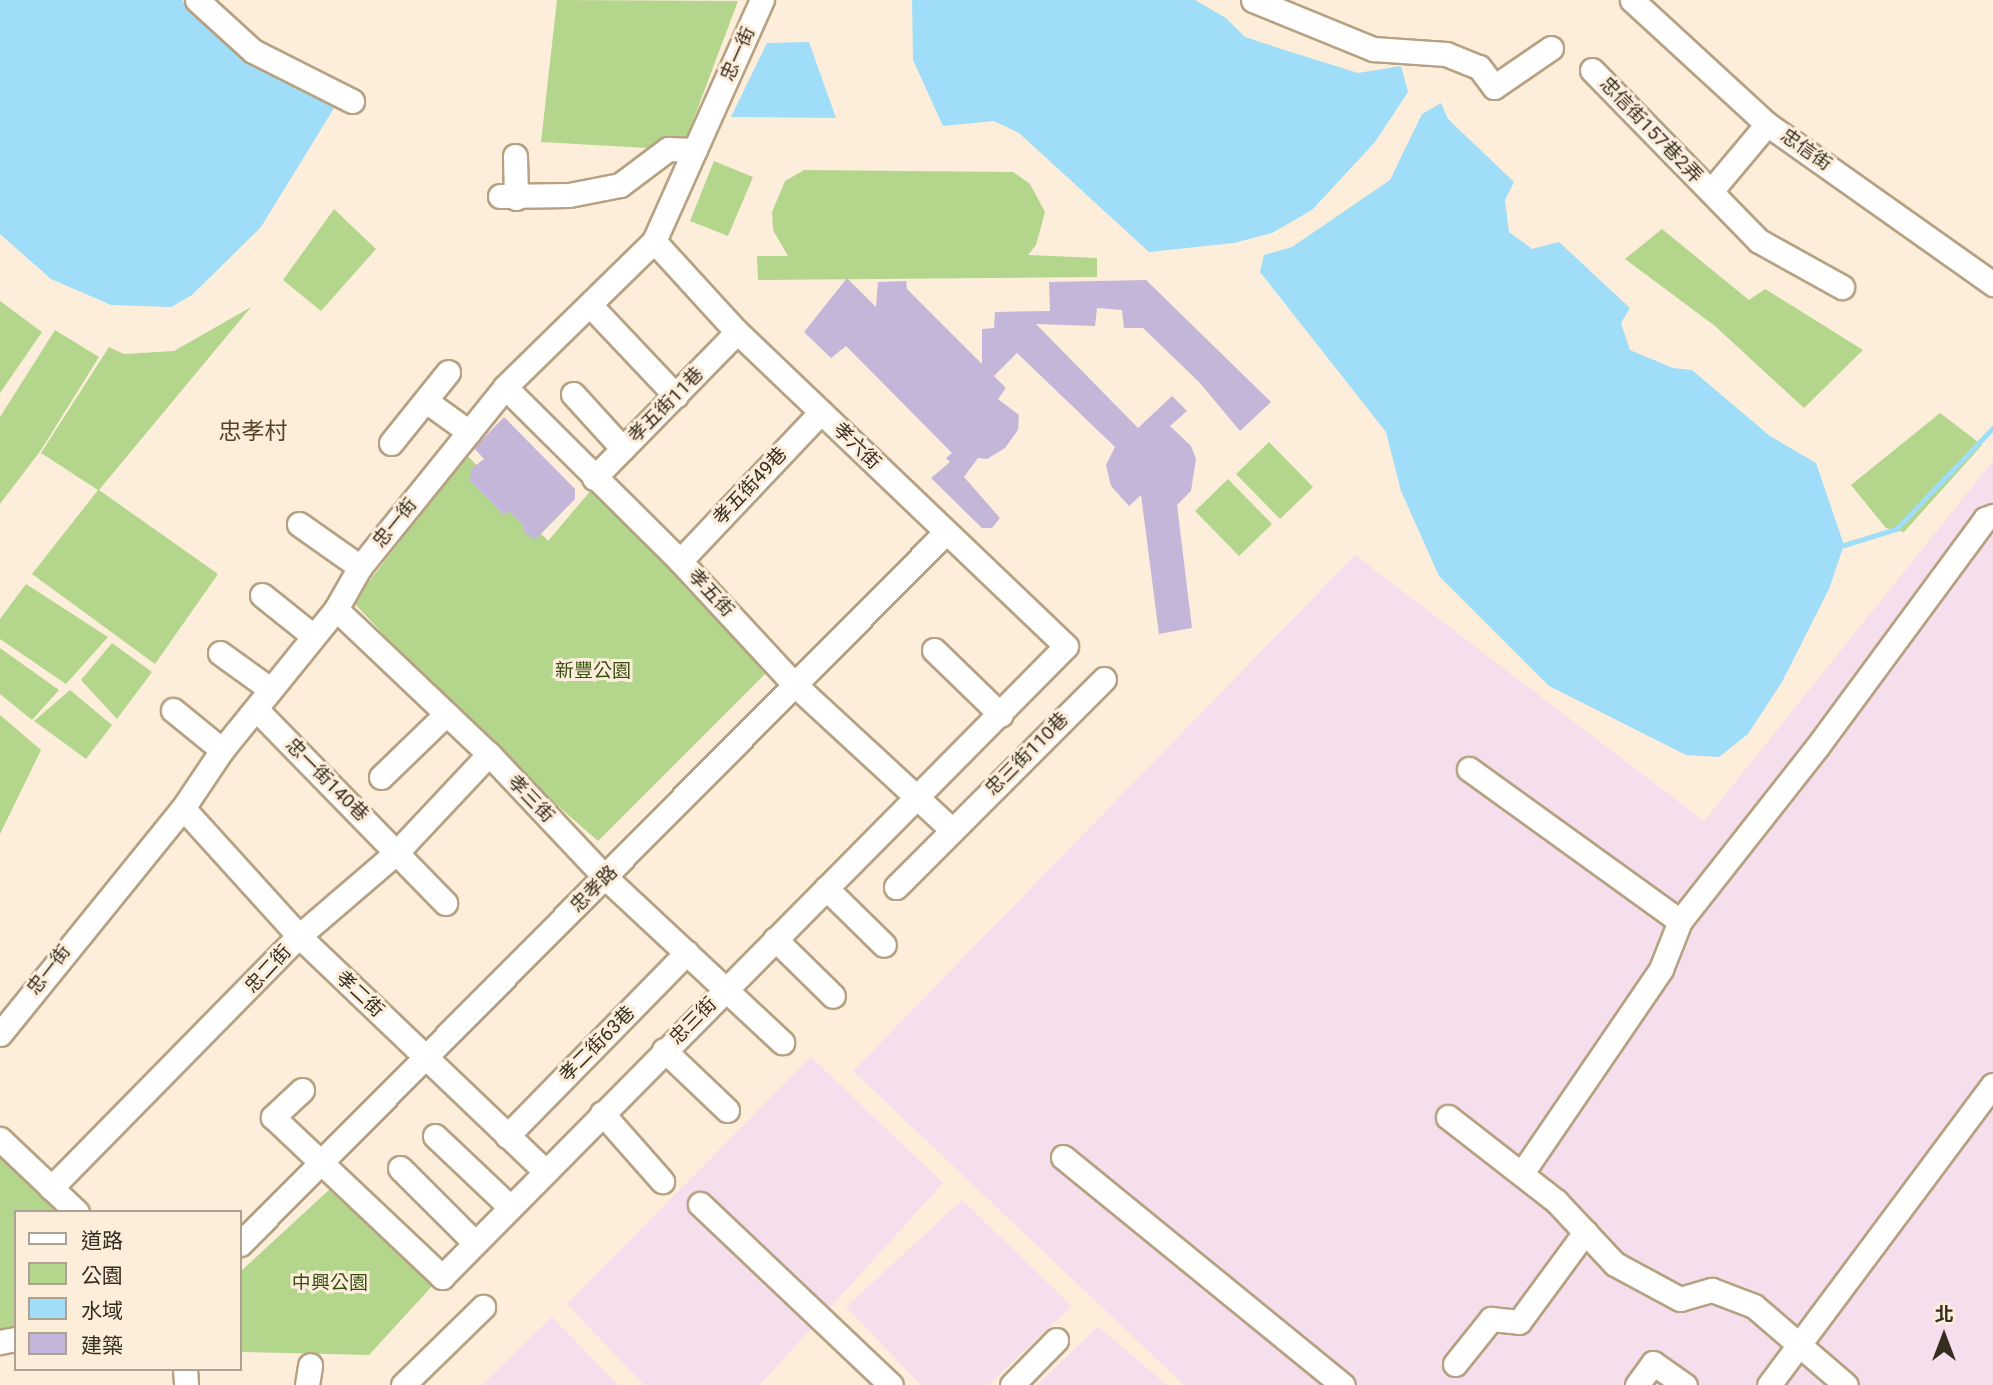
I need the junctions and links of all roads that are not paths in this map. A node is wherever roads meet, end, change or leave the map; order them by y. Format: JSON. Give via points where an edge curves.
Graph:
{"nodes":[{"id":1,"x":198,"y":0,"type":"edge"},
{"id":2,"x":761,"y":0,"type":"edge"},
{"id":3,"x":1253,"y":0,"type":"edge"},
{"id":4,"x":1632,"y":0,"type":"edge"},
{"id":5,"x":1551,"y":48,"type":"dead end"},
{"id":6,"x":1592,"y":70,"type":"dead end"},
{"id":7,"x":352,"y":101,"type":"dead end"},
{"id":8,"x":1767,"y":124,"type":"junction"},
{"id":9,"x":695,"y":150,"type":"junction"},
{"id":10,"x":515,"y":156,"type":"dead end"},
{"id":11,"x":1711,"y":191,"type":"junction"},
{"id":12,"x":654,"y":241,"type":"junction"},
{"id":13,"x":1993,"y":284,"type":"edge"},
{"id":14,"x":1842,"y":287,"type":"dead end"},
{"id":15,"x":590,"y":305,"type":"junction"},
{"id":16,"x":737,"y":332,"type":"junction"},
{"id":17,"x":448,"y":372,"type":"dead end"},
{"id":18,"x":505,"y":387,"type":"junction"},
{"id":19,"x":573,"y":394,"type":"dead end"},
{"id":20,"x":676,"y":397,"type":"junction"},
{"id":21,"x":426,"y":401,"type":"junction"},
{"id":22,"x":821,"y":412,"type":"junction"},
{"id":23,"x":469,"y":432,"type":"junction"},
{"id":24,"x":391,"y":443,"type":"dead end"},
{"id":25,"x":623,"y":449,"type":"junction"},
{"id":26,"x":594,"y":478,"type":"junction"},
{"id":27,"x":1993,"y":516,"type":"edge"},
{"id":28,"x":299,"y":524,"type":"dead end"},
{"id":29,"x":946,"y":532,"type":"junction"},
{"id":30,"x":680,"y":561,"type":"junction"},
{"id":31,"x":360,"y":567,"type":"junction"},
{"id":32,"x":261,"y":595,"type":"dead end"},
{"id":33,"x":336,"y":609,"type":"junction"},
{"id":34,"x":312,"y":635,"type":"junction"},
{"id":35,"x":1066,"y":646,"type":"joint"},
{"id":36,"x":934,"y":650,"type":"dead end"},
{"id":37,"x":220,"y":653,"type":"dead end"},
{"id":38,"x":1104,"y":679,"type":"dead end"},
{"id":39,"x":794,"y":684,"type":"junction"},
{"id":40,"x":270,"y":689,"type":"junction"},
{"id":41,"x":256,"y":709,"type":"junction"},
{"id":42,"x":173,"y":710,"type":"dead end"},
{"id":43,"x":446,"y":714,"type":"junction"},
{"id":44,"x":1001,"y":715,"type":"junction"},
{"id":45,"x":222,"y":750,"type":"junction"},
{"id":46,"x":489,"y":754,"type":"junction"},
{"id":47,"x":1469,"y":769,"type":"dead end"},
{"id":48,"x":381,"y":776,"type":"dead end"},
{"id":49,"x":916,"y":799,"type":"junction"},
{"id":50,"x":183,"y":808,"type":"junction"},
{"id":51,"x":951,"y":829,"type":"junction"},
{"id":52,"x":397,"y":852,"type":"junction"},
{"id":53,"x":606,"y":878,"type":"junction"},
{"id":54,"x":896,"y":887,"type":"dead end"},
{"id":55,"x":827,"y":888,"type":"junction"},
{"id":56,"x":445,"y":903,"type":"dead end"},
{"id":57,"x":1680,"y":921,"type":"junction"},
{"id":58,"x":299,"y":936,"type":"junction"},
{"id":59,"x":775,"y":939,"type":"junction"},
{"id":60,"x":884,"y":945,"type":"dead end"},
{"id":61,"x":687,"y":953,"type":"junction"},
{"id":62,"x":724,"y":989,"type":"junction"},
{"id":63,"x":833,"y":996,"type":"dead end"},
{"id":64,"x":0,"y":1034,"type":"edge"},
{"id":65,"x":782,"y":1042,"type":"dead end"},
{"id":66,"x":664,"y":1050,"type":"junction"},
{"id":67,"x":425,"y":1055,"type":"junction"},
{"id":68,"x":1993,"y":1085,"type":"edge"},
{"id":69,"x":302,"y":1090,"type":"dead end"},
{"id":70,"x":727,"y":1110,"type":"dead end"},
{"id":71,"x":602,"y":1113,"type":"junction"},
{"id":72,"x":1448,"y":1117,"type":"dead end"},
{"id":73,"x":435,"y":1136,"type":"dead end"},
{"id":74,"x":507,"y":1136,"type":"junction"},
{"id":75,"x":0,"y":1139,"type":"edge"},
{"id":76,"x":1063,"y":1157,"type":"dead end"},
{"id":77,"x":317,"y":1162,"type":"junction"},
{"id":78,"x":400,"y":1168,"type":"dead end"},
{"id":79,"x":545,"y":1171,"type":"junction"},
{"id":80,"x":1521,"y":1173,"type":"junction"},
{"id":81,"x":662,"y":1181,"type":"dead end"},
{"id":82,"x":51,"y":1188,"type":"junction"},
{"id":83,"x":700,"y":1204,"type":"dead end"},
{"id":84,"x":510,"y":1208,"type":"junction"},
{"id":85,"x":74,"y":1210,"type":"edge"},
{"id":86,"x":1585,"y":1232,"type":"junction"},
{"id":87,"x":242,"y":1242,"type":"edge"},
{"id":88,"x":475,"y":1242,"type":"junction"},
{"id":89,"x":482,"y":1307,"type":"dead end"},
{"id":90,"x":1056,"y":1340,"type":"dead end"},
{"id":91,"x":1798,"y":1345,"type":"junction"},
{"id":92,"x":1455,"y":1364,"type":"dead end"},
{"id":93,"x":403,"y":1385,"type":"edge"},
{"id":94,"x":891,"y":1385,"type":"edge"},
{"id":95,"x":1012,"y":1385,"type":"edge"},
{"id":96,"x":1343,"y":1385,"type":"edge"},
{"id":97,"x":1637,"y":1385,"type":"edge"},
{"id":98,"x":1685,"y":1385,"type":"edge"},
{"id":99,"x":1769,"y":1385,"type":"edge"},
{"id":100,"x":1846,"y":1385,"type":"edge"}],
"edges":[{"from":1,"to":7,"type":"street","via":[[253,51]]},
{"from":2,"to":9,"type":"street","name":"忠一街"},
{"from":3,"to":5,"type":"street","via":[[1373,48],[1446,54],[1479,67],[1494,87]]},
{"from":4,"to":8,"type":"street","name":"忠信街"},
{"from":6,"to":11,"type":"street","name":"忠信街157巷2弄"},
{"from":8,"to":11,"type":"street"},
{"from":8,"to":13,"type":"street","name":"忠信街"},
{"from":9,"to":10,"type":"street","via":[[668,149],[620,185],[569,195],[508,197]]},
{"from":9,"to":12,"type":"street","name":"忠一街"},
{"from":11,"to":14,"type":"street","name":"忠信街157巷2弄","via":[[1759,242]]},
{"from":12,"to":15,"type":"street","name":"忠一街"},
{"from":12,"to":16,"type":"street","name":"孝六街"},
{"from":15,"to":18,"type":"street","name":"忠一街"},
{"from":15,"to":20,"type":"street"},
{"from":16,"to":20,"type":"street","name":"孝五街11巷"},
{"from":16,"to":22,"type":"street","name":"孝六街"},
{"from":17,"to":21,"type":"street"},
{"from":18,"to":23,"type":"street","name":"忠一街"},
{"from":18,"to":26,"type":"street","name":"孝五街"},
{"from":19,"to":25,"type":"street"},
{"from":20,"to":25,"type":"street","name":"孝五街11巷"},
{"from":21,"to":23,"type":"street"},
{"from":21,"to":24,"type":"street"},
{"from":22,"to":29,"type":"street","name":"孝六街"},
{"from":22,"to":30,"type":"street","name":"孝五街49巷"},
{"from":23,"to":31,"type":"street","name":"忠一街"},
{"from":25,"to":26,"type":"street","name":"孝五街11巷"},
{"from":26,"to":30,"type":"street","name":"孝五街"},
{"from":27,"to":57,"type":"street","via":[[1985,519],[1817,747]]},
{"from":28,"to":31,"type":"street"},
{"from":29,"to":35,"type":"street","name":"孝六街"},
{"from":29,"to":39,"type":"street","name":"忠孝路"},
{"from":30,"to":39,"type":"street","name":"孝五街"},
{"from":31,"to":33,"type":"street","name":"忠一街"},
{"from":32,"to":34,"type":"street"},
{"from":33,"to":34,"type":"street","name":"忠一街"},
{"from":33,"to":43,"type":"street","name":"孝三街"},
{"from":34,"to":40,"type":"street","name":"忠一街"},
{"from":35,"to":44,"type":"street","name":"忠三街"},
{"from":36,"to":44,"type":"street"},
{"from":37,"to":40,"type":"street"},
{"from":38,"to":51,"type":"street","name":"忠三街110巷"},
{"from":39,"to":49,"type":"street","name":"孝五街"},
{"from":39,"to":53,"type":"street","name":"忠孝路"},
{"from":40,"to":41,"type":"street","name":"忠一街"},
{"from":41,"to":45,"type":"street","name":"忠一街"},
{"from":41,"to":52,"type":"street","name":"忠一街140巷"},
{"from":42,"to":45,"type":"street"},
{"from":43,"to":46,"type":"street","name":"孝三街"},
{"from":43,"to":48,"type":"street"},
{"from":44,"to":49,"type":"street","name":"忠三街"},
{"from":45,"to":50,"type":"street","name":"忠一街"},
{"from":46,"to":52,"type":"street","name":"忠二街"},
{"from":46,"to":53,"type":"street","name":"孝三街"},
{"from":47,"to":57,"type":"street"},
{"from":49,"to":51,"type":"street"},
{"from":49,"to":55,"type":"street","name":"忠三街"},
{"from":50,"to":58,"type":"street","name":"孝二街"},
{"from":50,"to":64,"type":"street","name":"忠一街"},
{"from":51,"to":54,"type":"street","name":"忠三街110巷"},
{"from":52,"to":56,"type":"street","name":"忠一街140巷"},
{"from":52,"to":58,"type":"street","name":"忠二街"},
{"from":53,"to":61,"type":"street","name":"孝三街"},
{"from":53,"to":67,"type":"street","name":"忠孝路"},
{"from":55,"to":59,"type":"street","name":"忠三街"},
{"from":55,"to":60,"type":"street"},
{"from":57,"to":80,"type":"street","via":[[1661,968],[1635,1010]]},
{"from":58,"to":67,"type":"street","name":"孝二街"},
{"from":58,"to":82,"type":"street","name":"忠二街"},
{"from":59,"to":62,"type":"street","name":"忠三街"},
{"from":59,"to":63,"type":"street"},
{"from":61,"to":62,"type":"street","name":"孝三街"},
{"from":61,"to":74,"type":"street","name":"孝二街63巷"},
{"from":62,"to":65,"type":"street","name":"孝三街"},
{"from":62,"to":66,"type":"street","name":"忠三街"},
{"from":66,"to":70,"type":"street"},
{"from":66,"to":71,"type":"street","name":"忠三街"},
{"from":67,"to":74,"type":"street","name":"孝二街"},
{"from":67,"to":77,"type":"street","name":"忠孝路"},
{"from":68,"to":91,"type":"street"},
{"from":69,"to":77,"type":"street","via":[[272,1117]]},
{"from":71,"to":79,"type":"street","name":"忠三街"},
{"from":71,"to":81,"type":"street"},
{"from":72,"to":80,"type":"street"},
{"from":73,"to":84,"type":"street"},
{"from":74,"to":79,"type":"street","name":"孝二街"},
{"from":75,"to":82,"type":"street"},
{"from":76,"to":96,"type":"street"},
{"from":77,"to":87,"type":"street","name":"忠孝路"},
{"from":77,"to":88,"type":"street","name":"忠三街","via":[[442,1277]]},
{"from":78,"to":88,"type":"street"},
{"from":79,"to":84,"type":"street","name":"忠三街"},
{"from":80,"to":86,"type":"street"},
{"from":82,"to":85,"type":"street"},
{"from":83,"to":94,"type":"street"},
{"from":84,"to":88,"type":"street","name":"忠三街"},
{"from":86,"to":91,"type":"street","via":[[1615,1264],[1680,1299],[1712,1290],[1754,1307]]},
{"from":86,"to":92,"type":"street","via":[[1519,1322],[1491,1319]]},
{"from":89,"to":93,"type":"street"},
{"from":90,"to":95,"type":"street"},
{"from":91,"to":99,"type":"street"},
{"from":91,"to":100,"type":"street"},
{"from":97,"to":98,"type":"street","via":[[1653,1363]]}]}
